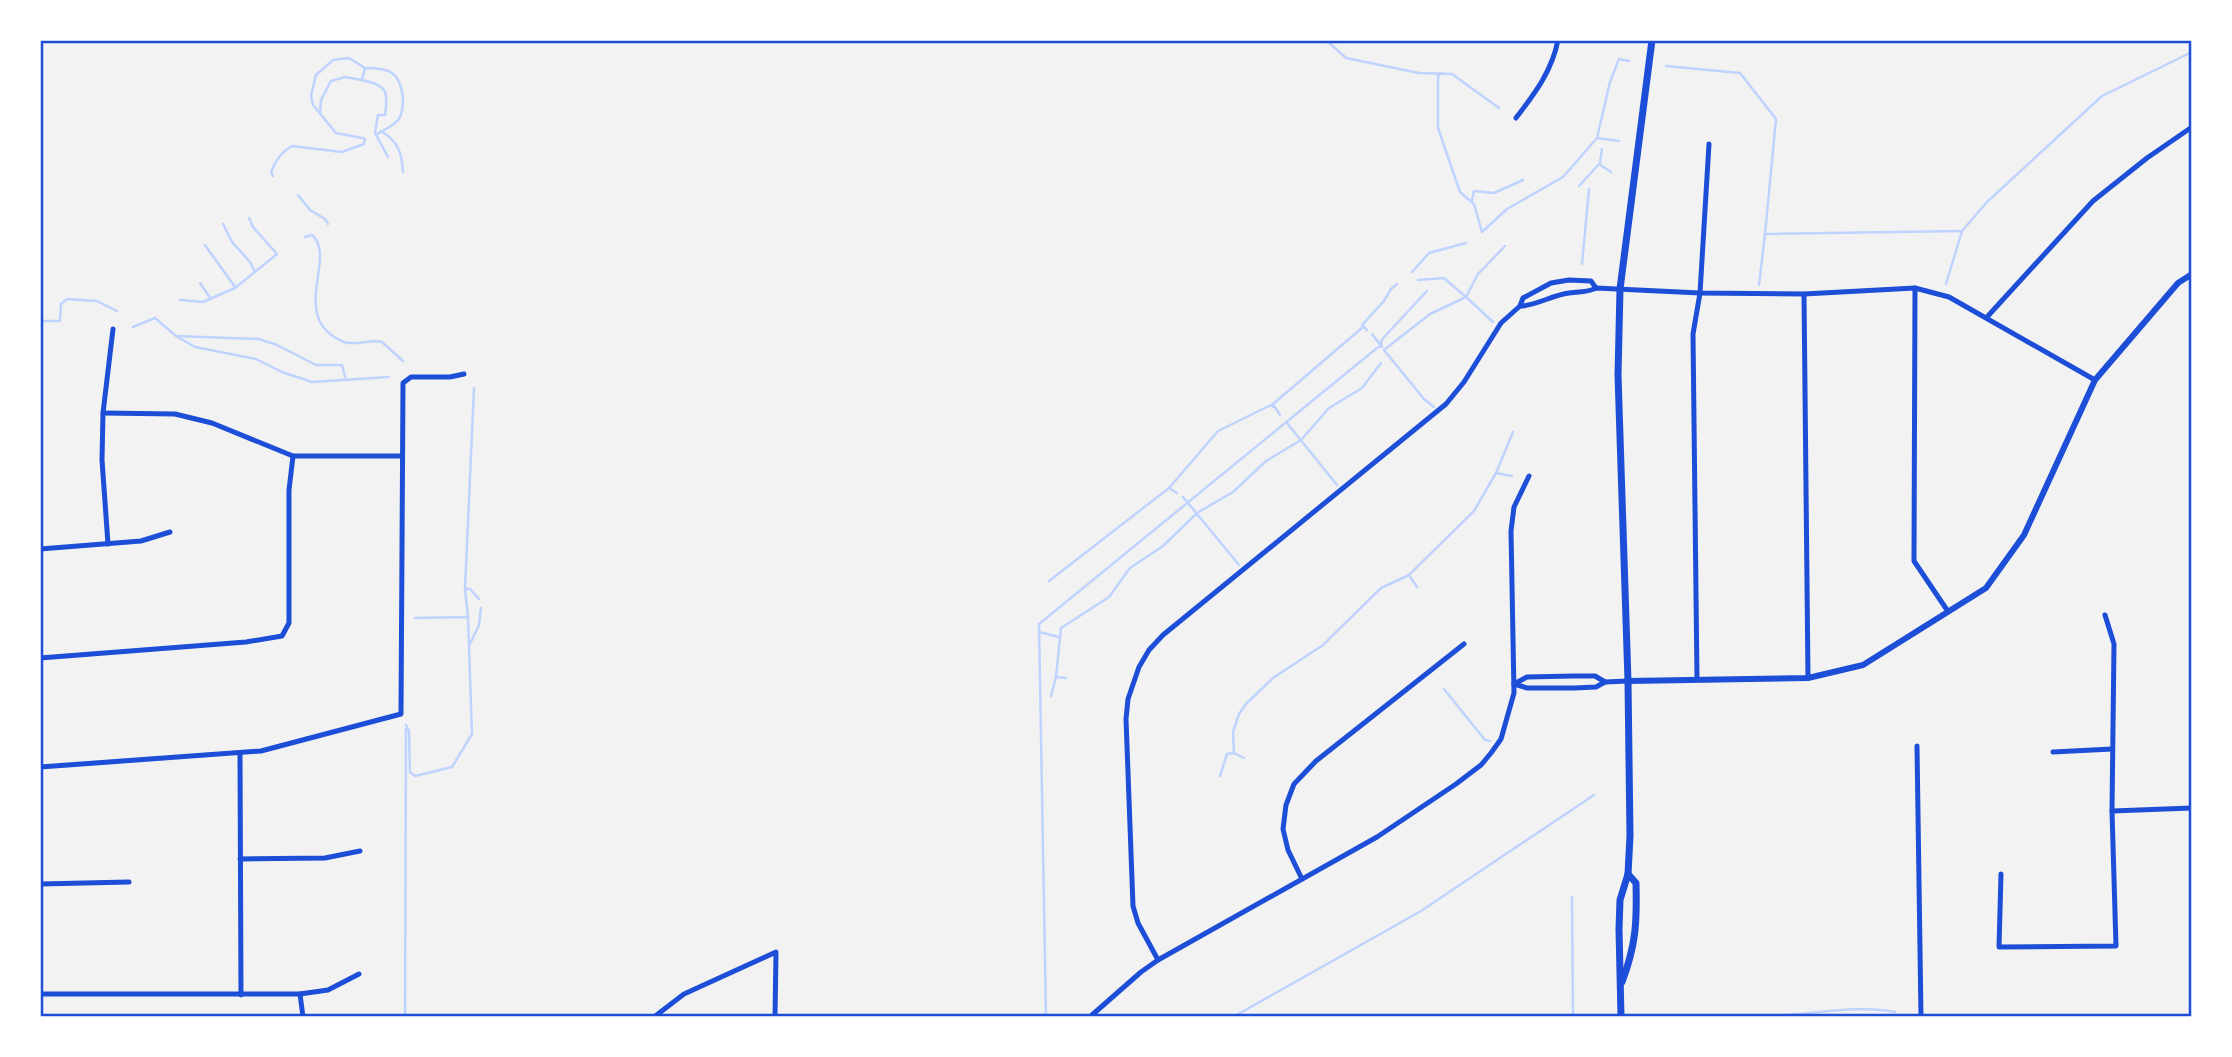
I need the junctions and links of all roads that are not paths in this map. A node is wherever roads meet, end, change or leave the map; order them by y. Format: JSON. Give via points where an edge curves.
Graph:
{"nodes":[{"id":1,"x":1558,"y":40,"type":"edge"},
{"id":2,"x":1652,"y":40,"type":"edge"},
{"id":3,"x":1516,"y":118,"type":"dead end"},
{"id":4,"x":2192,"y":127,"type":"edge"},
{"id":5,"x":1709,"y":144,"type":"dead end"},
{"id":6,"x":2192,"y":274,"type":"edge"},
{"id":7,"x":1544,"y":285,"type":"junction"},
{"id":8,"x":1596,"y":288,"type":"junction"},
{"id":9,"x":1915,"y":288,"type":"junction"},
{"id":10,"x":1620,"y":289,"type":"junction"},
{"id":11,"x":1700,"y":293,"type":"junction"},
{"id":12,"x":1804,"y":294,"type":"junction"},
{"id":13,"x":1550,"y":297,"type":"junction"},
{"id":14,"x":1520,"y":306,"type":"junction"},
{"id":15,"x":1987,"y":317,"type":"junction"},
{"id":16,"x":113,"y":329,"type":"dead end"},
{"id":17,"x":464,"y":374,"type":"dead end"},
{"id":18,"x":2095,"y":380,"type":"junction"},
{"id":19,"x":103,"y":413,"type":"junction"},
{"id":20,"x":293,"y":456,"type":"junction"},
{"id":21,"x":402,"y":456,"type":"junction"},
{"id":22,"x":1529,"y":476,"type":"dead end"},
{"id":23,"x":170,"y":532,"type":"dead end"},
{"id":24,"x":108,"y":544,"type":"junction"},
{"id":25,"x":40,"y":549,"type":"edge"},
{"id":26,"x":1947,"y":610,"type":"junction"},
{"id":27,"x":2105,"y":615,"type":"dead end"},
{"id":28,"x":1464,"y":644,"type":"dead end"},
{"id":29,"x":40,"y":658,"type":"edge"},
{"id":30,"x":1574,"y":676,"type":"junction"},
{"id":31,"x":1808,"y":678,"type":"junction"},
{"id":32,"x":1697,"y":679,"type":"junction"},
{"id":33,"x":1605,"y":681,"type":"junction"},
{"id":34,"x":1628,"y":681,"type":"junction"},
{"id":35,"x":1514,"y":684,"type":"junction"},
{"id":36,"x":1574,"y":688,"type":"junction"},
{"id":37,"x":1917,"y":746,"type":"dead end"},
{"id":38,"x":2112,"y":749,"type":"junction"},
{"id":39,"x":240,"y":752,"type":"junction"},
{"id":40,"x":2053,"y":752,"type":"dead end"},
{"id":41,"x":40,"y":768,"type":"edge"},
{"id":42,"x":2192,"y":808,"type":"edge"},
{"id":43,"x":2112,"y":811,"type":"junction"},
{"id":44,"x":360,"y":851,"type":"dead end"},
{"id":45,"x":240,"y":859,"type":"junction"},
{"id":46,"x":1628,"y":874,"type":"junction"},
{"id":47,"x":2001,"y":874,"type":"dead end"},
{"id":48,"x":1302,"y":879,"type":"junction"},
{"id":49,"x":129,"y":882,"type":"dead end"},
{"id":50,"x":40,"y":884,"type":"edge"},
{"id":51,"x":1158,"y":960,"type":"junction"},
{"id":52,"x":359,"y":974,"type":"dead end"},
{"id":53,"x":1620,"y":985,"type":"junction"},
{"id":54,"x":40,"y":994,"type":"edge"},
{"id":55,"x":241,"y":995,"type":"junction"},
{"id":56,"x":300,"y":995,"type":"junction"},
{"id":57,"x":1092,"y":1015,"type":"edge"},
{"id":58,"x":303,"y":1017,"type":"edge"},
{"id":59,"x":654,"y":1017,"type":"edge"},
{"id":60,"x":775,"y":1017,"type":"edge"},
{"id":61,"x":1621,"y":1017,"type":"edge"},
{"id":62,"x":1921,"y":1017,"type":"edge"}],
"edges":[{"from":1,"to":3,"type":"street","via":[[1540,87]]},
{"from":2,"to":10,"type":"main road"},
{"from":4,"to":15,"type":"street","via":[[2093,201]]},
{"from":5,"to":11,"type":"street"},
{"from":6,"to":18,"type":"street","via":[[2178,283]]},
{"from":7,"to":8,"type":"street","via":[[1591,281]]},
{"from":7,"to":13,"type":"street"},
{"from":7,"to":14,"type":"street","via":[[1523,298]]},
{"from":8,"to":10,"type":"street"},
{"from":8,"to":13,"type":"street"},
{"from":9,"to":12,"type":"street"},
{"from":9,"to":15,"type":"street","via":[[1949,297]]},
{"from":9,"to":26,"type":"street","via":[[1914,561]]},
{"from":10,"to":11,"type":"street"},
{"from":10,"to":34,"type":"main road","via":[[1618,375]]},
{"from":11,"to":12,"type":"street"},
{"from":11,"to":32,"type":"street","via":[[1693,334]]},
{"from":12,"to":31,"type":"street"},
{"from":13,"to":14,"type":"street"},
{"from":14,"to":51,"type":"street","via":[[1501,323],[1446,404],[1163,635],[1139,667],[1126,719],[1131,888],[1138,923]]},
{"from":15,"to":18,"type":"street"},
{"from":16,"to":19,"type":"street"},
{"from":17,"to":21,"type":"street","via":[[411,377],[403,383]]},
{"from":18,"to":26,"type":"street","via":[[2024,535],[1986,587]]},
{"from":19,"to":20,"type":"street","via":[[175,414],[212,423]]},
{"from":19,"to":24,"type":"street"},
{"from":20,"to":21,"type":"street"},
{"from":20,"to":29,"type":"street","via":[[289,623],[282,636]]},
{"from":21,"to":39,"type":"street","via":[[401,714],[275,748]]},
{"from":22,"to":35,"type":"street","via":[[1514,507],[1511,531]]},
{"from":23,"to":24,"type":"street"},
{"from":24,"to":25,"type":"street"},
{"from":26,"to":31,"type":"street","via":[[1863,665]]},
{"from":27,"to":38,"type":"street","via":[[2114,644]]},
{"from":28,"to":48,"type":"street","via":[[1316,761],[1294,784],[1283,829]]},
{"from":30,"to":33,"type":"street"},
{"from":30,"to":35,"type":"street","via":[[1527,677]]},
{"from":30,"to":36,"type":"street"},
{"from":31,"to":32,"type":"street"},
{"from":32,"to":34,"type":"street"},
{"from":33,"to":34,"type":"street"},
{"from":33,"to":36,"type":"street","via":[[1596,687]]},
{"from":34,"to":46,"type":"main road"},
{"from":35,"to":36,"type":"street"},
{"from":35,"to":48,"type":"street","via":[[1501,739],[1481,765],[1377,837]]},
{"from":37,"to":62,"type":"street"},
{"from":38,"to":40,"type":"street"},
{"from":38,"to":43,"type":"street"},
{"from":39,"to":41,"type":"street"},
{"from":39,"to":45,"type":"street"},
{"from":42,"to":43,"type":"street"},
{"from":43,"to":47,"type":"street","via":[[2116,946],[1999,947]]},
{"from":44,"to":45,"type":"street","via":[[325,858]]},
{"from":45,"to":55,"type":"street"},
{"from":46,"to":53,"type":"main road","via":[[1620,900]]},
{"from":46,"to":53,"type":"main road","via":[[1636,883],[1637,922]]},
{"from":48,"to":51,"type":"street"},
{"from":49,"to":50,"type":"street"},
{"from":51,"to":57,"type":"street"},
{"from":52,"to":56,"type":"street","via":[[327,990]]},
{"from":53,"to":61,"type":"main road"},
{"from":54,"to":55,"type":"street"},
{"from":55,"to":56,"type":"street"},
{"from":56,"to":58,"type":"street"},
{"from":59,"to":60,"type":"street","via":[[684,994],[776,952]]}]}
